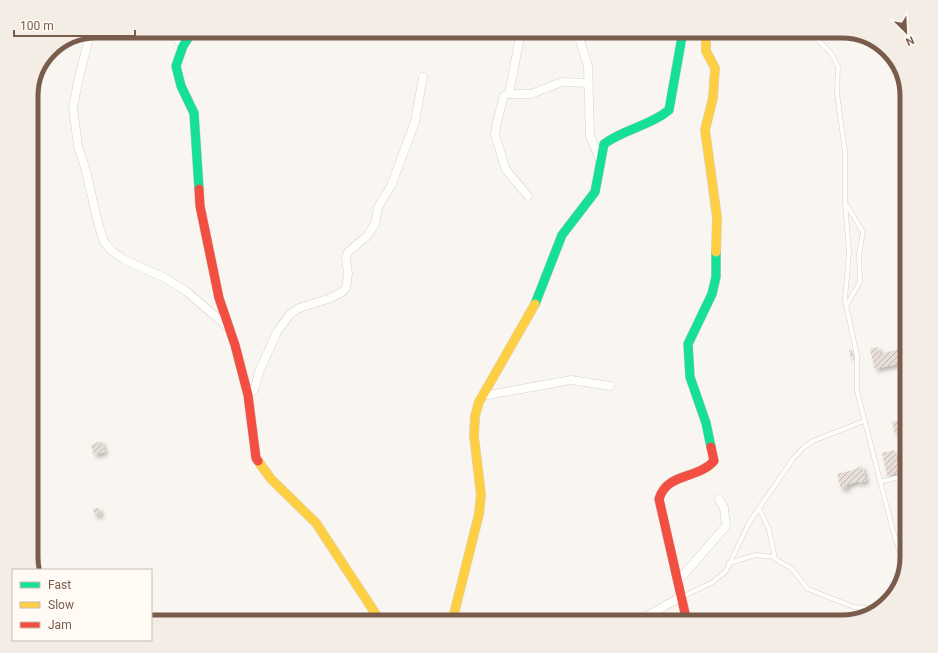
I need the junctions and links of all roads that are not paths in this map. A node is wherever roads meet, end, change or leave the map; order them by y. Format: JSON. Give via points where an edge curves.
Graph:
{"nodes":[{"id":1,"x":177,"y":38,"type":"edge"},
{"id":2,"x":188,"y":38,"type":"edge"},
{"id":3,"x":520,"y":38,"type":"edge"},
{"id":4,"x":579,"y":38,"type":"edge"},
{"id":5,"x":682,"y":38,"type":"edge"},
{"id":6,"x":706,"y":38,"type":"edge"},
{"id":7,"x":812,"y":38,"type":"edge"},
{"id":8,"x":89,"y":39,"type":"edge"},
{"id":9,"x":183,"y":46,"type":"junction"},
{"id":10,"x":423,"y":77,"type":"dead end"},
{"id":11,"x":588,"y":83,"type":"junction"},
{"id":12,"x":509,"y":94,"type":"junction"},
{"id":13,"x":601,"y":161,"type":"junction"},
{"id":14,"x":528,"y":196,"type":"dead end"},
{"id":15,"x":845,"y":203,"type":"junction"},
{"id":16,"x":846,"y":307,"type":"junction"},
{"id":17,"x":229,"y":328,"type":"junction"},
{"id":18,"x":610,"y":386,"type":"dead end"},
{"id":19,"x":248,"y":395,"type":"junction"},
{"id":20,"x":482,"y":396,"type":"junction"},
{"id":21,"x":864,"y":420,"type":"junction"},
{"id":22,"x":900,"y":477,"type":"edge"},
{"id":23,"x":880,"y":482,"type":"junction"},
{"id":24,"x":719,"y":499,"type":"dead end"},
{"id":25,"x":759,"y":509,"type":"junction"},
{"id":26,"x":900,"y":552,"type":"edge"},
{"id":27,"x":774,"y":557,"type":"junction"},
{"id":28,"x":730,"y":563,"type":"junction"},
{"id":29,"x":678,"y":581,"type":"junction"},
{"id":30,"x":681,"y":597,"type":"junction"},
{"id":31,"x":869,"y":608,"type":"edge"},
{"id":32,"x":377,"y":615,"type":"edge"},
{"id":33,"x":454,"y":615,"type":"edge"},
{"id":34,"x":649,"y":615,"type":"edge"},
{"id":35,"x":685,"y":615,"type":"edge"}],
"edges":[{"from":1,"to":9,"type":"street"},
{"from":2,"to":9,"type":"street"},
{"from":3,"to":12,"type":"street"},
{"from":4,"to":11,"type":"street","via":[[587,61]]},
{"from":5,"to":13,"type":"street","via":[[669,110],[609,140],[602,148]]},
{"from":6,"to":29,"type":"street","via":[[706,51],[715,68],[713,98],[705,130],[717,217],[716,277],[712,294],[688,344],[688,359],[690,377],[706,423],[714,461],[696,474],[667,483],[660,491],[659,499]]},
{"from":7,"to":15,"type":"lane","via":[[818,40],[831,53],[838,67],[837,93],[845,141]]},
{"from":8,"to":17,"type":"street","via":[[73,108],[78,146],[104,242],[125,260],[165,278],[186,291]]},
{"from":9,"to":17,"type":"street","via":[[176,66],[180,86],[194,114],[197,188],[219,298]]},
{"from":10,"to":19,"type":"street","via":[[415,122],[390,186],[378,208],[375,224],[367,236],[348,252],[346,288],[331,298],[295,310],[287,318],[277,332],[259,372],[255,388]]},
{"from":11,"to":12,"type":"street","via":[[562,82],[535,94]]},
{"from":11,"to":13,"type":"street","via":[[590,136]]},
{"from":12,"to":14,"type":"street","via":[[503,99],[496,135],[506,170]]},
{"from":13,"to":20,"type":"street","via":[[595,192],[562,235],[533,308]]},
{"from":15,"to":16,"type":"lane","via":[[849,251]]},
{"from":15,"to":16,"type":"lane","via":[[863,232],[859,255],[860,282]]},
{"from":16,"to":21,"type":"lane","via":[[856,349],[857,391]]},
{"from":17,"to":19,"type":"street"},
{"from":18,"to":20,"type":"street","via":[[571,380]]},
{"from":19,"to":32,"type":"street","via":[[256,458],[271,479],[316,523]]},
{"from":20,"to":33,"type":"street","via":[[475,416],[474,436],[480,495],[479,514]]},
{"from":21,"to":23,"type":"lane"},
{"from":21,"to":25,"type":"lane","via":[[813,441],[804,448],[793,459]]},
{"from":22,"to":23,"type":"lane"},
{"from":23,"to":26,"type":"lane"},
{"from":24,"to":29,"type":"street","via":[[724,508],[726,526]]},
{"from":25,"to":27,"type":"lane","via":[[767,524]]},
{"from":25,"to":28,"type":"lane","via":[[750,521]]},
{"from":27,"to":28,"type":"lane","via":[[756,555]]},
{"from":27,"to":31,"type":"lane","via":[[776,561],[791,568],[808,590],[854,607]]},
{"from":28,"to":30,"type":"lane","via":[[721,577]]},
{"from":29,"to":30,"type":"street"},
{"from":30,"to":34,"type":"street"},
{"from":30,"to":35,"type":"street"}]}
